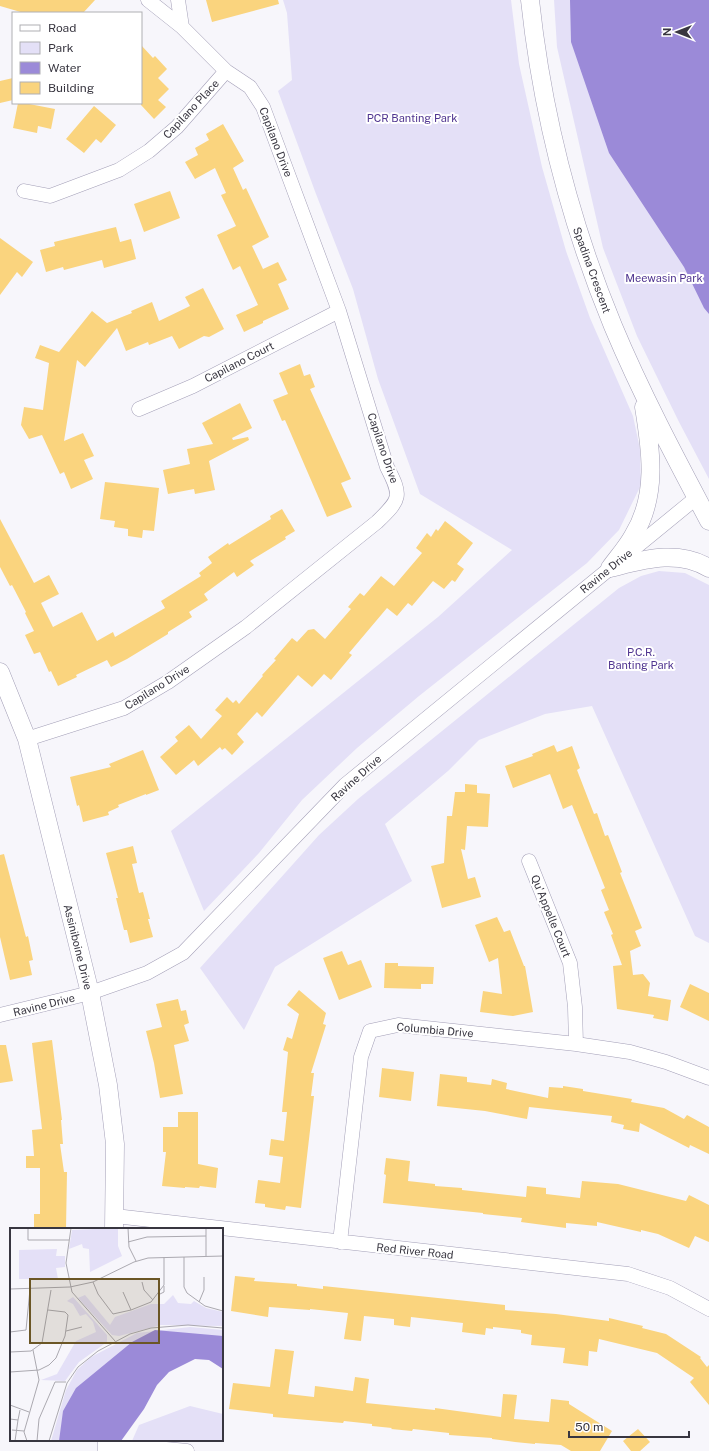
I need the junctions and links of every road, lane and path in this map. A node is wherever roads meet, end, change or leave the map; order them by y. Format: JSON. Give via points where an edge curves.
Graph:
{"nodes":[{"id":1,"x":148,"y":0,"type":"edge"},
{"id":2,"x":178,"y":0,"type":"edge"},
{"id":3,"x":530,"y":0,"type":"edge"},
{"id":4,"x":182,"y":27,"type":"junction"},
{"id":5,"x":226,"y":71,"type":"junction"},
{"id":6,"x":24,"y":191,"type":"dead end"},
{"id":7,"x":338,"y":311,"type":"junction"},
{"id":8,"x":641,"y":388,"type":"junction"},
{"id":9,"x":139,"y":409,"type":"dead end"},
{"id":10,"x":696,"y":498,"type":"junction"},
{"id":11,"x":709,"y":521,"type":"edge"},
{"id":12,"x":610,"y":568,"type":"junction"},
{"id":13,"x":709,"y":568,"type":"edge"},
{"id":14,"x":0,"y":672,"type":"edge"},
{"id":15,"x":27,"y":739,"type":"junction"},
{"id":16,"x":529,"y":861,"type":"dead end"},
{"id":17,"x":90,"y":993,"type":"junction"},
{"id":18,"x":0,"y":1015,"type":"edge"},
{"id":19,"x":576,"y":1044,"type":"junction"},
{"id":20,"x":709,"y":1078,"type":"edge"},
{"id":21,"x":114,"y":1223,"type":"edge"},
{"id":22,"x":173,"y":1228,"type":"edge"},
{"id":23,"x":223,"y":1232,"type":"edge"},
{"id":24,"x":340,"y":1242,"type":"junction"},
{"id":25,"x":709,"y":1309,"type":"edge"},
{"id":26,"x":108,"y":1446,"type":"edge"},
{"id":27,"x":187,"y":1451,"type":"edge"}],
"edges":[{"from":1,"to":4,"type":"street","name":"Capilano Drive"},
{"from":2,"to":4,"type":"street"},
{"from":3,"to":8,"type":"street","name":"Spadina Crescent","via":[[542,88],[557,158],[573,214],[608,313]]},
{"from":4,"to":5,"type":"street","name":"Capilano Drive"},
{"from":5,"to":6,"type":"street","name":"Capilano Place","via":[[177,127],[148,151],[119,170],[50,196]]},
{"from":5,"to":7,"type":"street","name":"Capilano Drive","via":[[250,86],[264,107]]},
{"from":7,"to":9,"type":"street","name":"Capilano Court","via":[[193,386]]},
{"from":7,"to":15,"type":"street","name":"Capilano Drive","via":[[387,467],[396,485],[397,498],[389,511],[246,627],[168,682],[124,708]]},
{"from":8,"to":10,"type":"street","name":"Spadina Crescent"},
{"from":8,"to":12,"type":"street","via":[[650,442],[649,493],[634,535]]},
{"from":10,"to":11,"type":"street","name":"Spadina Crescent"},
{"from":10,"to":12,"type":"street","name":"Ravine Drive"},
{"from":12,"to":13,"type":"street","via":[[671,556]]},
{"from":12,"to":17,"type":"street","name":"Ravine Drive","via":[[346,784],[183,953],[147,973]]},
{"from":14,"to":15,"type":"street","name":"Assiniboine Drive"},
{"from":15,"to":17,"type":"street","name":"Assiniboine Drive"},
{"from":16,"to":19,"type":"street","name":"Qu'Appelle Court","via":[[570,963]]},
{"from":17,"to":18,"type":"street","name":"Ravine Drive"},
{"from":17,"to":21,"type":"street","name":"Assiniboine Drive","via":[[108,1085],[115,1144]]},
{"from":19,"to":20,"type":"street","name":"Columbia Drive","via":[[630,1052]]},
{"from":19,"to":24,"type":"street","name":"Columbia Drive","via":[[398,1026],[370,1031],[361,1057]]},
{"from":21,"to":22,"type":"street","name":"Red River Road"},
{"from":23,"to":24,"type":"street","name":"Red River Road"},
{"from":24,"to":25,"type":"street","name":"Red River Road","via":[[628,1274],[670,1288]]},
{"from":26,"to":27,"type":"street"}]}
